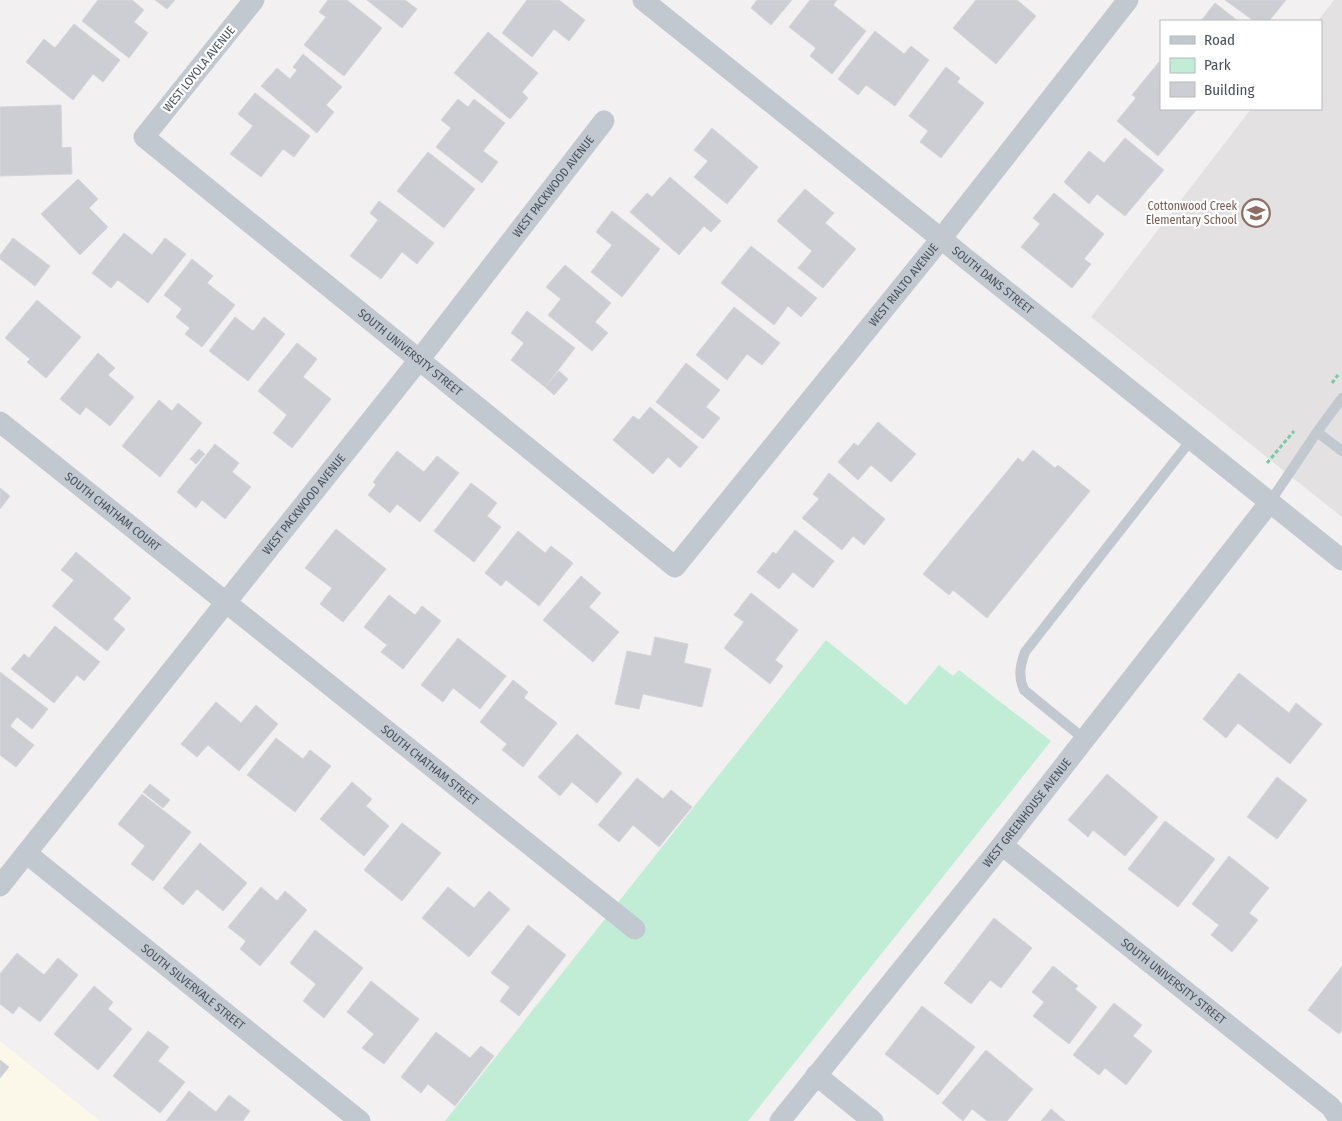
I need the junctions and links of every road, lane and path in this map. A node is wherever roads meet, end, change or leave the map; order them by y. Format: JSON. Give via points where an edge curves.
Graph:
{"nodes":[{"id":1,"x":254,"y":0,"type":"edge"},
{"id":2,"x":643,"y":0,"type":"edge"},
{"id":3,"x":1128,"y":0,"type":"edge"},
{"id":4,"x":604,"y":121,"type":"dead end"},
{"id":5,"x":144,"y":137,"type":"joint"},
{"id":6,"x":940,"y":240,"type":"junction"},
{"id":7,"x":419,"y":360,"type":"junction"},
{"id":8,"x":1342,"y":398,"type":"edge"},
{"id":9,"x":0,"y":422,"type":"edge"},
{"id":10,"x":1317,"y":432,"type":"junction"},
{"id":11,"x":1191,"y":440,"type":"junction"},
{"id":12,"x":1342,"y":451,"type":"edge"},
{"id":13,"x":1270,"y":502,"type":"junction"},
{"id":14,"x":1342,"y":560,"type":"edge"},
{"id":15,"x":675,"y":566,"type":"joint"},
{"id":16,"x":224,"y":602,"type":"junction"},
{"id":17,"x":1083,"y":738,"type":"junction"},
{"id":18,"x":1002,"y":845,"type":"junction"},
{"id":19,"x":26,"y":853,"type":"junction"},
{"id":20,"x":0,"y":886,"type":"edge"},
{"id":21,"x":635,"y":929,"type":"dead end"},
{"id":22,"x":816,"y":1075,"type":"junction"},
{"id":23,"x":360,"y":1121,"type":"edge"},
{"id":24,"x":780,"y":1121,"type":"edge"},
{"id":25,"x":873,"y":1121,"type":"edge"},
{"id":26,"x":1340,"y":1121,"type":"edge"}],
"edges":[{"from":1,"to":5,"type":"street","name":"WEST LOYOLA AVENUE"},
{"from":2,"to":6,"type":"street","name":"SOUTH DANS STREET"},
{"from":3,"to":6,"type":"street","name":"WEST RIALTO AVENUE"},
{"from":4,"to":7,"type":"street","name":"WEST PACKWOOD AVENUE"},
{"from":5,"to":7,"type":"street","name":"SOUTH UNIVERSITY STREET"},
{"from":6,"to":11,"type":"street","name":"SOUTH DANS STREET"},
{"from":6,"to":15,"type":"street","name":"WEST RIALTO AVENUE"},
{"from":7,"to":15,"type":"street","name":"SOUTH UNIVERSITY STREET"},
{"from":7,"to":16,"type":"street","name":"WEST PACKWOOD AVENUE"},
{"from":8,"to":10,"type":"lane"},
{"from":9,"to":16,"type":"street","name":"SOUTH CHATHAM COURT"},
{"from":10,"to":12,"type":"lane"},
{"from":10,"to":13,"type":"lane"},
{"from":11,"to":13,"type":"street","name":"SOUTH DANS STREET"},
{"from":11,"to":17,"type":"lane","via":[[1025,652],[1021,662],[1020,681],[1024,690]]},
{"from":13,"to":14,"type":"street","name":"SOUTH DANS STREET"},
{"from":13,"to":17,"type":"street","name":"WEST GREENHOUSE AVENUE"},
{"from":16,"to":19,"type":"street","name":"WEST PACKWOOD AVENUE"},
{"from":16,"to":21,"type":"street","name":"SOUTH CHATHAM STREET"},
{"from":17,"to":18,"type":"street","name":"WEST GREENHOUSE AVENUE"},
{"from":18,"to":22,"type":"street","name":"WEST GREENHOUSE AVENUE"},
{"from":18,"to":26,"type":"street","name":"SOUTH UNIVERSITY STREET","via":[[1331,1107]]},
{"from":19,"to":20,"type":"street","name":"WEST PACKWOOD AVENUE"},
{"from":19,"to":23,"type":"street","name":"SOUTH SILVERVALE STREET"},
{"from":22,"to":24,"type":"street","name":"WEST GREENHOUSE AVENUE"},
{"from":22,"to":25,"type":"street"}]}
